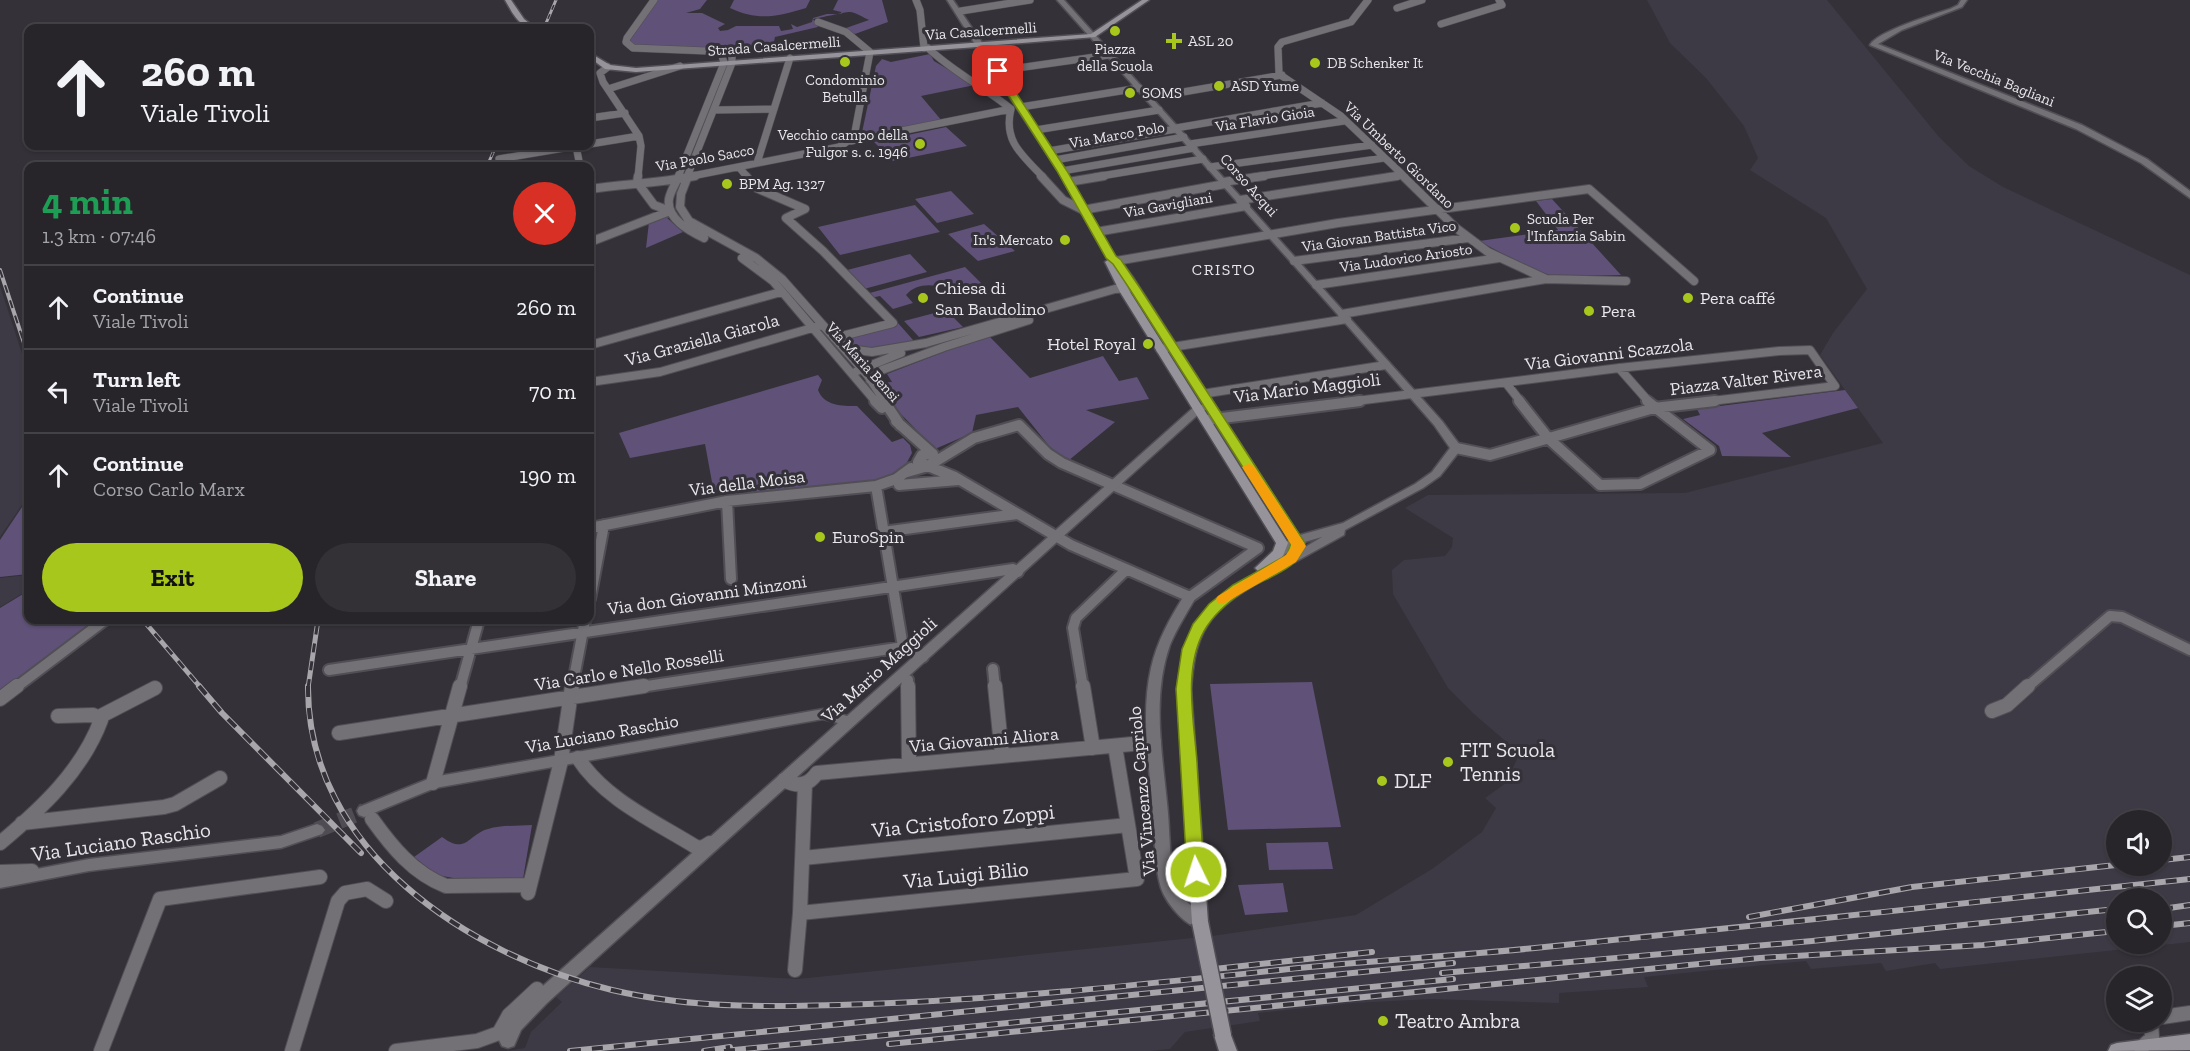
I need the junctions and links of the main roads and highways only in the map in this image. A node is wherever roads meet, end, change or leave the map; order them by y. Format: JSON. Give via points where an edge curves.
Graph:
{"nodes":[{"id":1,"x":508,"y":0,"type":"edge"},
{"id":2,"x":1146,"y":0,"type":"edge"},
{"id":3,"x":526,"y":24,"type":"edge"},
{"id":4,"x":980,"y":44,"type":"junction"},
{"id":5,"x":870,"y":52,"type":"joint"},
{"id":6,"x":594,"y":59,"type":"edge"},
{"id":7,"x":1127,"y":289,"type":"junction"},
{"id":8,"x":1203,"y":407,"type":"junction"},
{"id":9,"x":1211,"y":419,"type":"junction"},
{"id":10,"x":1297,"y":540,"type":"road end"},
{"id":11,"x":2190,"y":1042,"type":"edge"},
{"id":12,"x":1226,"y":1043,"type":"edge"},
{"id":13,"x":2117,"y":1051,"type":"edge"}],
"edges":[{"from":1,"to":3,"type":"main road"},
{"from":2,"to":4,"type":"main road","name":"Via Casalcermelli","via":[[1093,36]]},
{"from":4,"to":5,"type":"main road","name":"Via Casalcermelli"},
{"from":4,"to":7,"type":"main road","via":[[1062,171]]},
{"from":5,"to":6,"type":"main road","name":"Strada Casalcermelli","via":[[636,70],[605,69]]},
{"from":7,"to":8,"type":"main road","via":[[1160,349]]},
{"from":7,"to":8,"type":"main road","via":[[1173,347],[1202,394]]},
{"from":8,"to":9,"type":"main road"},
{"from":9,"to":10,"type":"main road"},
{"from":9,"to":12,"type":"main road","bridge":true,"via":[[1282,543],[1285,556],[1222,600],[1191,642],[1186,665],[1188,764],[1200,922]]},
{"from":11,"to":13,"type":"main road"}]}
